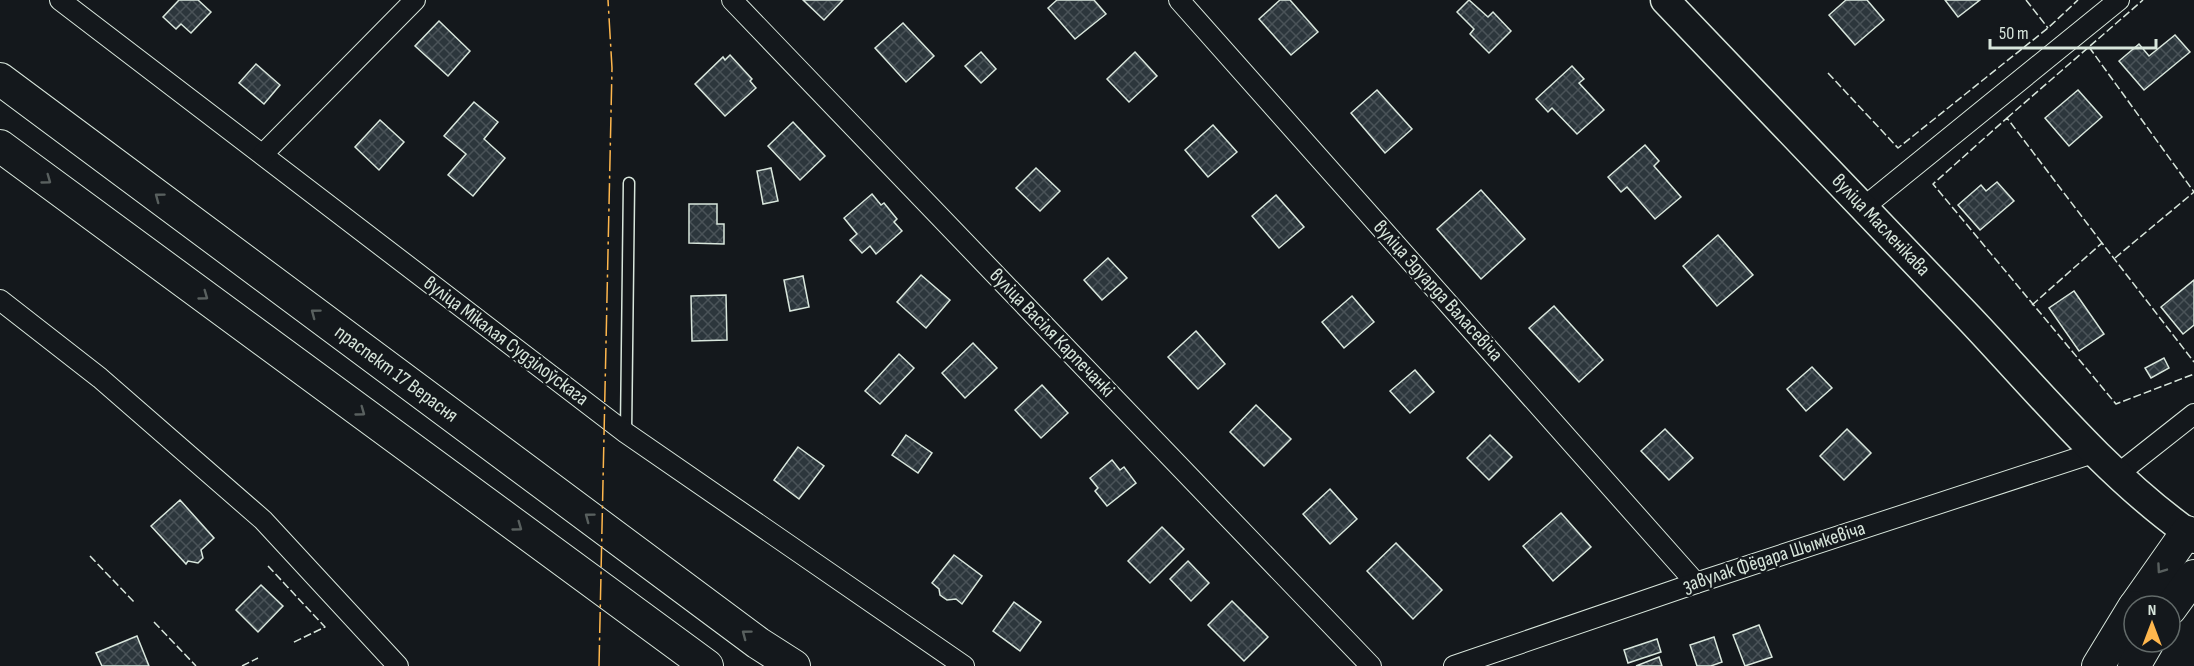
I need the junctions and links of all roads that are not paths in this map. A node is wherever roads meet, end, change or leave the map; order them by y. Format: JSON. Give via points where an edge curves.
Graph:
{"nodes":[{"id":1,"x":60,"y":0,"type":"edge"},
{"id":2,"x":415,"y":0,"type":"edge"},
{"id":3,"x":732,"y":0,"type":"edge"},
{"id":4,"x":1179,"y":0,"type":"edge"},
{"id":5,"x":1665,"y":0,"type":"edge"},
{"id":6,"x":2119,"y":0,"type":"edge"},
{"id":7,"x":0,"y":79,"type":"edge"},
{"id":8,"x":0,"y":146,"type":"edge"},
{"id":9,"x":262,"y":154,"type":"junction"},
{"id":10,"x":629,"y":183,"type":"dead end"},
{"id":11,"x":1864,"y":207,"type":"junction"},
{"id":12,"x":0,"y":300,"type":"edge"},
{"id":13,"x":2194,"y":414,"type":"edge"},
{"id":14,"x":626,"y":433,"type":"junction"},
{"id":15,"x":2096,"y":452,"type":"junction"},
{"id":16,"x":2118,"y":474,"type":"junction"},
{"id":17,"x":2191,"y":534,"type":"edge"},
{"id":18,"x":2194,"y":576,"type":"edge"},
{"id":19,"x":1696,"y":583,"type":"junction"},
{"id":20,"x":2144,"y":594,"type":"edge"},
{"id":21,"x":2181,"y":594,"type":"edge"},
{"id":22,"x":2122,"y":627,"type":"edge"},
{"id":23,"x":398,"y":666,"type":"edge"},
{"id":24,"x":707,"y":666,"type":"edge"},
{"id":25,"x":794,"y":666,"type":"edge"},
{"id":26,"x":964,"y":666,"type":"edge"},
{"id":27,"x":1371,"y":666,"type":"edge"},
{"id":28,"x":1454,"y":666,"type":"edge"},
{"id":29,"x":2098,"y":666,"type":"edge"}],
"edges":[{"from":1,"to":9,"type":"street","name":"вуліца Мікалая Судзілоўскага"},
{"from":2,"to":9,"type":"street"},
{"from":3,"to":27,"type":"street","name":"вуліца Васіля Карпечанкі"},
{"from":4,"to":19,"type":"street","name":"вуліца Эдуарда Валасевіча"},
{"from":5,"to":11,"type":"main road","name":"вуліца Масленікава"},
{"from":6,"to":11,"type":"street"},
{"from":25,"to":7,"type":"main road","name":"праспект 17 Верасня","one_way":true},
{"from":8,"to":24,"type":"main road","one_way":true},
{"from":9,"to":14,"type":"street","name":"вуліца Мікалая Судзілоўскага"},
{"from":10,"to":14,"type":"lane"},
{"from":11,"to":15,"type":"main road","name":"вуліца Масленікава"},
{"from":12,"to":23,"type":"street","via":[[100,378],[263,520]]},
{"from":13,"to":16,"type":"street"},
{"from":14,"to":26,"type":"street","name":"вуліца Мікалая Судзілоўскага"},
{"from":15,"to":16,"type":"main road","name":"вуліца Масленікава"},
{"from":15,"to":19,"type":"street","name":"завулак Фёдара Шымкевіча"},
{"from":16,"to":17,"type":"main road","name":"вуліца Масленікава"},
{"from":17,"to":20,"type":"main road","one_way":true},
{"from":18,"to":21,"type":"main road"},
{"from":19,"to":28,"type":"street","name":"завулак Фёдара Шымкевіча"},
{"from":22,"to":29,"type":"main road"}]}
